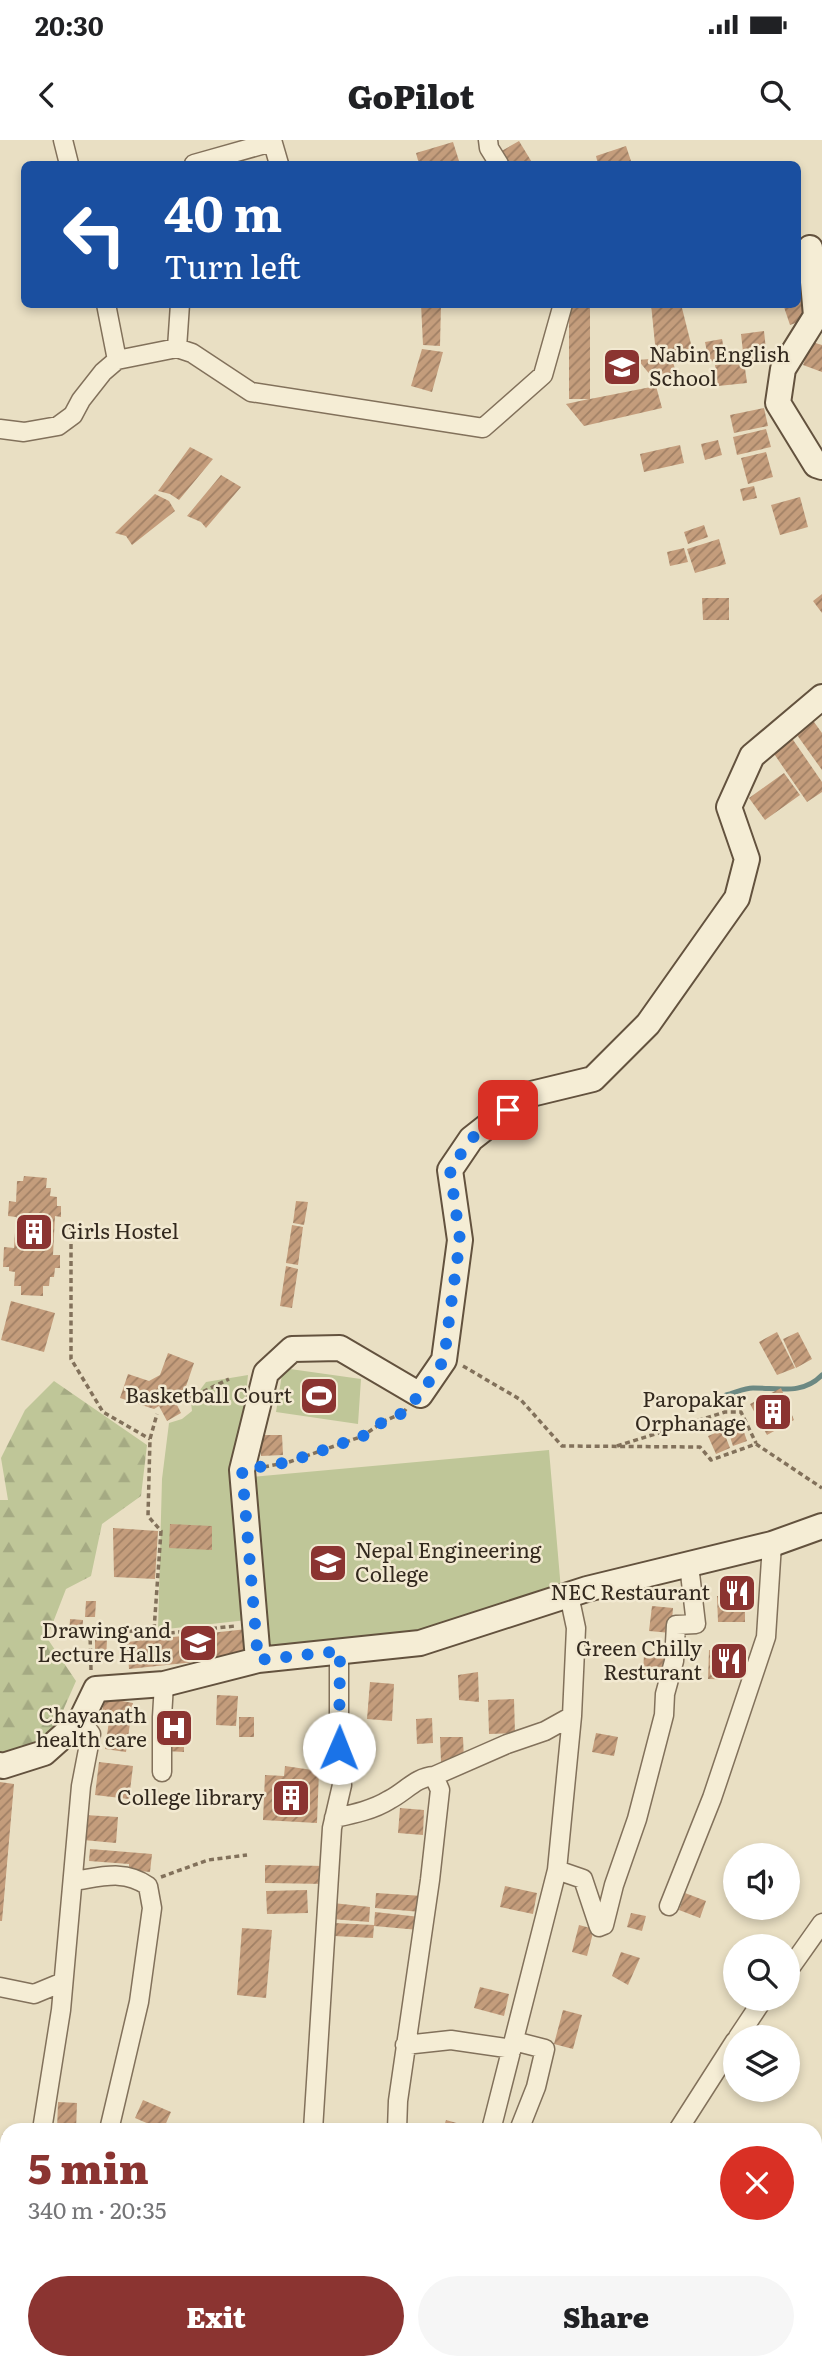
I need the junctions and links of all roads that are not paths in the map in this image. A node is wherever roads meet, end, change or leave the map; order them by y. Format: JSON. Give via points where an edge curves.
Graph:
{"nodes":[{"id":1,"x":63,"y":140,"type":"edge"},
{"id":2,"x":488,"y":140,"type":"edge"},
{"id":3,"x":272,"y":141,"type":"edge"},
{"id":4,"x":68,"y":161,"type":"edge"},
{"id":5,"x":204,"y":161,"type":"edge"},
{"id":6,"x":278,"y":161,"type":"edge"},
{"id":7,"x":497,"y":161,"type":"edge"},
{"id":8,"x":810,"y":244,"type":"edge"},
{"id":9,"x":107,"y":308,"type":"edge"},
{"id":10,"x":180,"y":308,"type":"edge"},
{"id":11,"x":563,"y":308,"type":"edge"},
{"id":12,"x":177,"y":348,"type":"junction"},
{"id":13,"x":117,"y":360,"type":"junction"},
{"id":14,"x":0,"y":429,"type":"edge"},
{"id":15,"x":822,"y":467,"type":"edge"},
{"id":16,"x":822,"y":697,"type":"edge"},
{"id":17,"x":822,"y":1526,"type":"edge"},
{"id":18,"x":772,"y":1544,"type":"junction"},
{"id":19,"x":689,"y":1565,"type":"junction"},
{"id":20,"x":569,"y":1595,"type":"junction"},
{"id":21,"x":340,"y":1651,"type":"junction"},
{"id":22,"x":258,"y":1660,"type":"junction"},
{"id":23,"x":164,"y":1684,"type":"junction"},
{"id":24,"x":572,"y":1716,"type":"junction"},
{"id":25,"x":81,"y":1720,"type":"junction"},
{"id":26,"x":0,"y":1765,"type":"edge"},
{"id":27,"x":162,"y":1772,"type":"dead end"},
{"id":28,"x":434,"y":1776,"type":"junction"},
{"id":29,"x":334,"y":1818,"type":"junction"},
{"id":30,"x":557,"y":1870,"type":"junction"},
{"id":31,"x":74,"y":1881,"type":"junction"},
{"id":32,"x":669,"y":1906,"type":"dead end"},
{"id":33,"x":822,"y":1923,"type":"edge"},
{"id":34,"x":800,"y":1954,"type":"edge"},
{"id":35,"x":63,"y":1982,"type":"junction"},
{"id":36,"x":0,"y":1987,"type":"edge"},
{"id":37,"x":405,"y":2045,"type":"junction"},
{"id":38,"x":513,"y":2045,"type":"junction"},
{"id":39,"x":723,"y":2059,"type":"edge"},
{"id":40,"x":43,"y":2123,"type":"edge"},
{"id":41,"x":111,"y":2123,"type":"edge"},
{"id":42,"x":313,"y":2123,"type":"edge"},
{"id":43,"x":397,"y":2123,"type":"edge"},
{"id":44,"x":493,"y":2123,"type":"edge"},
{"id":45,"x":522,"y":2123,"type":"edge"},
{"id":46,"x":682,"y":2123,"type":"edge"}],
"edges":[{"from":1,"to":4,"type":"street"},
{"from":2,"to":7,"type":"street"},
{"from":3,"to":5,"type":"street"},
{"from":3,"to":6,"type":"street"},
{"from":8,"to":15,"type":"street","via":[[816,316],[783,369],[778,403],[816,465]]},
{"from":9,"to":13,"type":"street"},
{"from":10,"to":12,"type":"street"},
{"from":11,"to":12,"type":"street","via":[[543,375],[483,428],[251,392]]},
{"from":12,"to":13,"type":"street"},
{"from":13,"to":14,"type":"street","via":[[73,415],[58,426],[24,432]]},
{"from":16,"to":22,"type":"street","via":[[752,756],[729,807],[747,859],[737,898],[648,1024],[593,1079],[527,1095],[471,1139],[450,1170],[460,1240],[444,1360],[420,1395],[340,1348],[292,1349],[266,1373],[242,1470]]},
{"from":17,"to":18,"type":"street"},
{"from":18,"to":19,"type":"street"},
{"from":18,"to":32,"type":"street","via":[[766,1637],[712,1798]]},
{"from":19,"to":20,"type":"street"},
{"from":19,"to":30,"type":"street","via":[[696,1624],[676,1625],[664,1715],[638,1819],[604,1925],[599,1927],[583,1879]]},
{"from":20,"to":21,"type":"street","via":[[420,1643]]},
{"from":20,"to":24,"type":"street","via":[[576,1628]]},
{"from":21,"to":22,"type":"street"},
{"from":21,"to":29,"type":"street","via":[[342,1785]]},
{"from":22,"to":23,"type":"street"},
{"from":23,"to":25,"type":"street","via":[[96,1689]]},
{"from":23,"to":27,"type":"street"},
{"from":24,"to":28,"type":"street"},
{"from":24,"to":30,"type":"street"},
{"from":25,"to":26,"type":"street","via":[[44,1753]]},
{"from":25,"to":31,"type":"street","via":[[91,1734],[81,1786]]},
{"from":28,"to":29,"type":"street","via":[[424,1777],[388,1801]]},
{"from":28,"to":37,"type":"street","via":[[440,1790],[437,1823]]},
{"from":29,"to":42,"type":"street"},
{"from":30,"to":38,"type":"street"},
{"from":31,"to":35,"type":"street"},
{"from":31,"to":41,"type":"street","via":[[118,1874],[136,1878],[148,1886],[152,1908],[139,2002]]},
{"from":33,"to":34,"type":"street"},
{"from":35,"to":36,"type":"street","via":[[34,1994]]},
{"from":35,"to":40,"type":"street"},
{"from":37,"to":38,"type":"street","via":[[452,2040]]},
{"from":37,"to":43,"type":"street"},
{"from":38,"to":44,"type":"street"},
{"from":38,"to":45,"type":"street","via":[[545,2049]]},
{"from":39,"to":46,"type":"street"}]}
